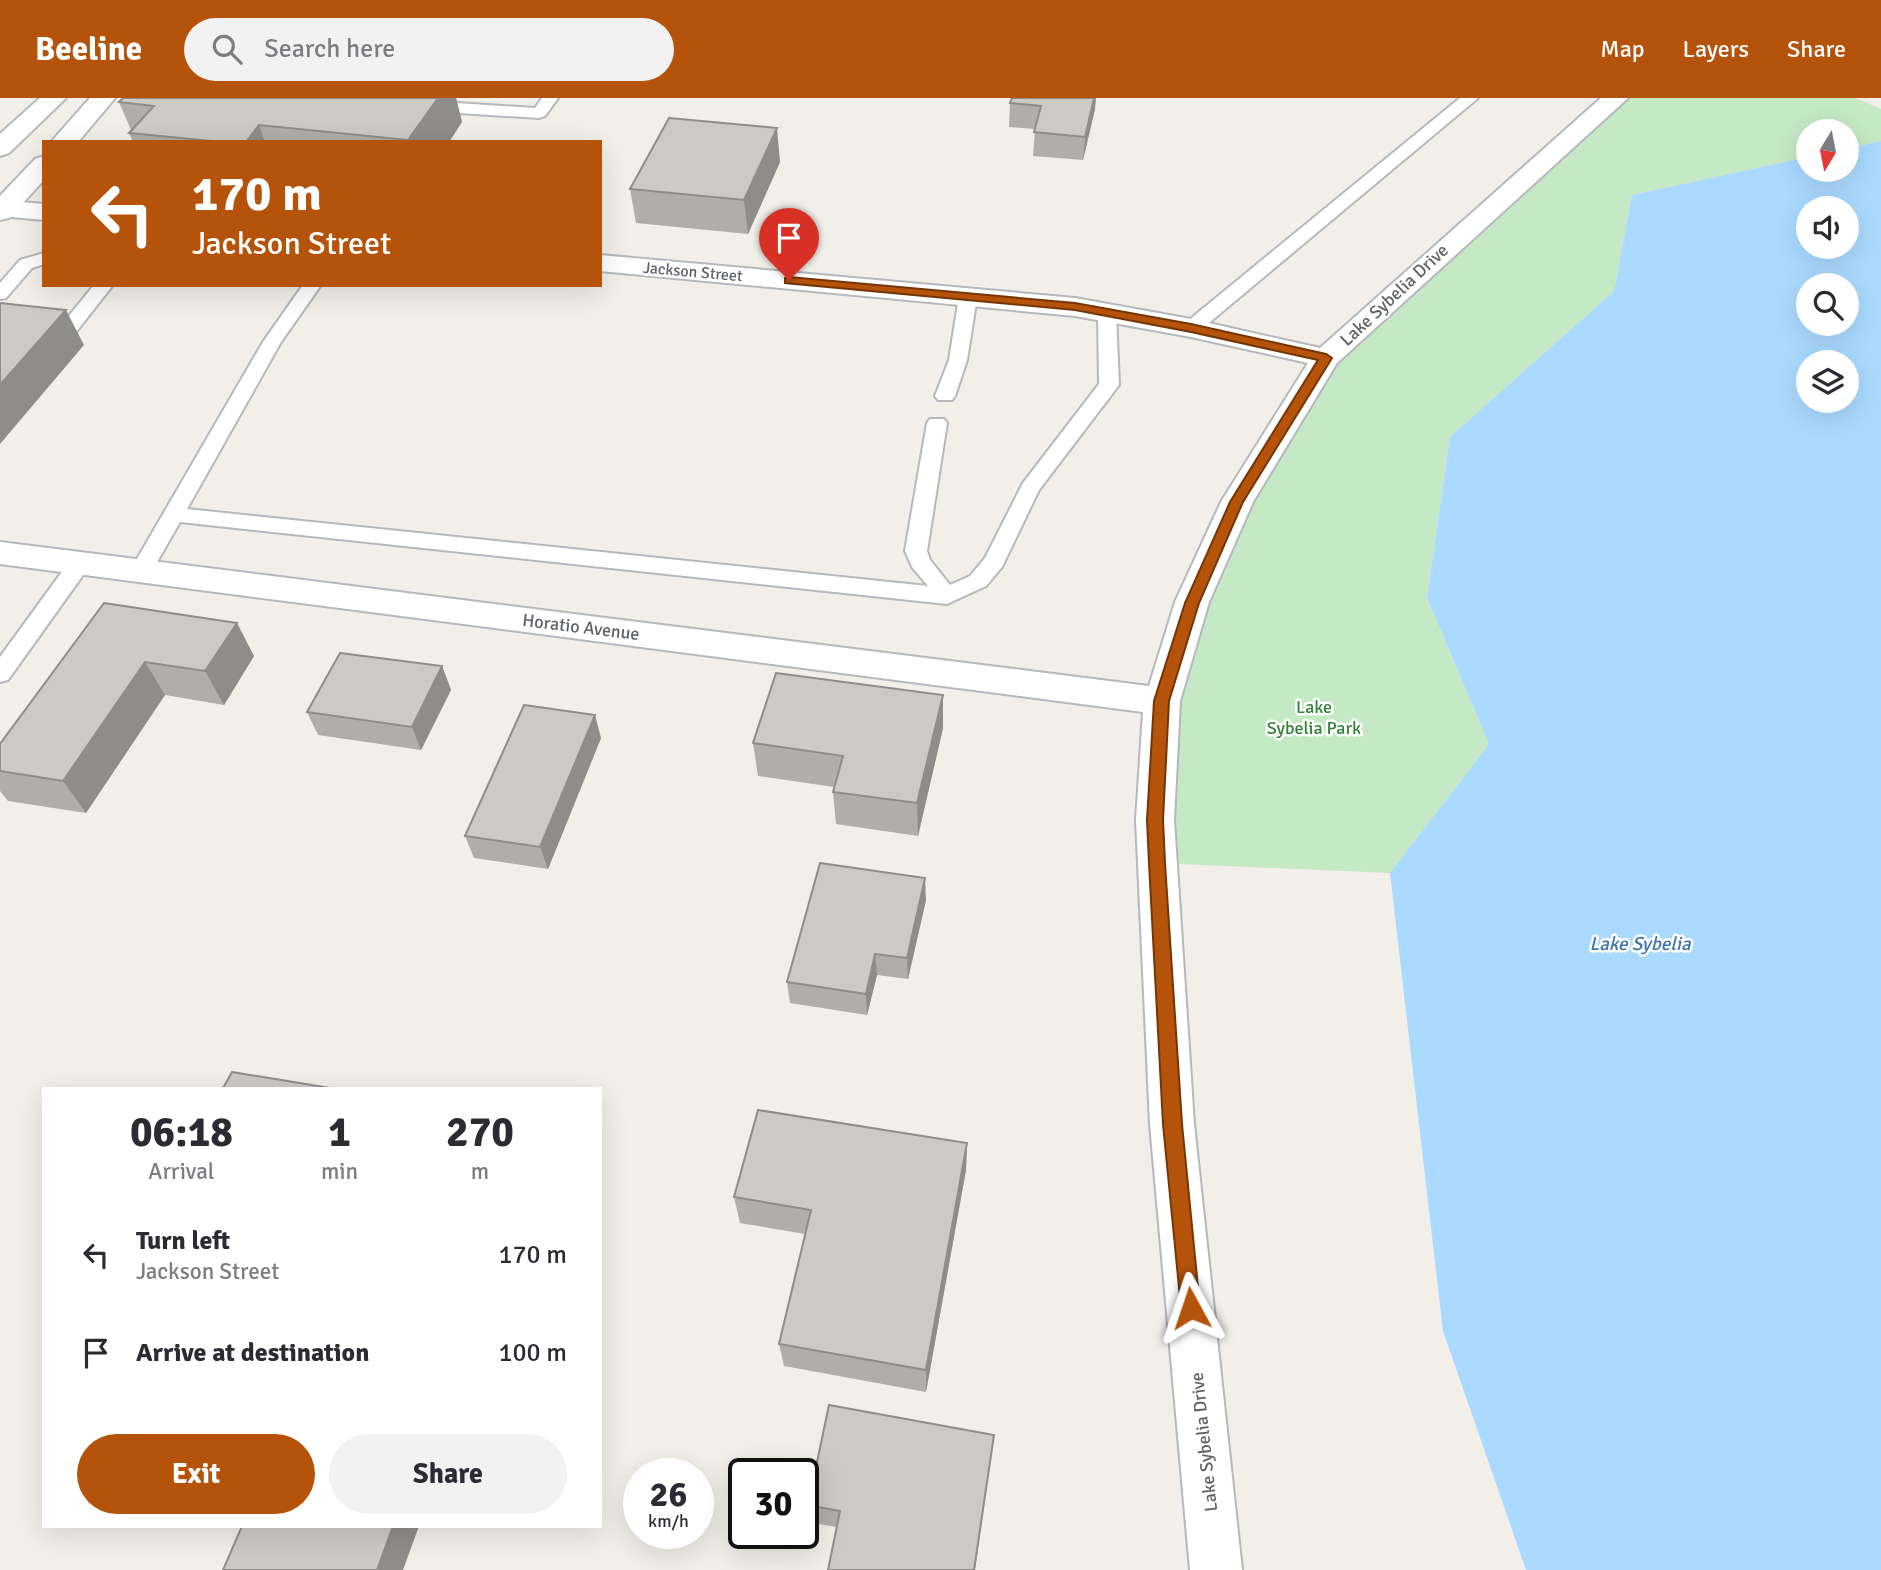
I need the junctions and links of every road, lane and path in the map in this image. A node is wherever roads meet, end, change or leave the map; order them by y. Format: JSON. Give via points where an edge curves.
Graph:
{"nodes":[{"id":1,"x":54,"y":98,"type":"edge"},
{"id":2,"x":103,"y":98,"type":"edge"},
{"id":3,"x":550,"y":98,"type":"edge"},
{"id":4,"x":1470,"y":98,"type":"edge"},
{"id":5,"x":1616,"y":98,"type":"edge"},
{"id":6,"x":414,"y":104,"type":"edge"},
{"id":7,"x":467,"y":104,"type":"edge"},
{"id":8,"x":66,"y":140,"type":"edge"},
{"id":9,"x":0,"y":148,"type":"edge"},
{"id":10,"x":41,"y":170,"type":"edge"},
{"id":11,"x":1,"y":210,"type":"edge"},
{"id":12,"x":42,"y":212,"type":"edge"},
{"id":13,"x":42,"y":259,"type":"edge"},
{"id":14,"x":602,"y":263,"type":"edge"},
{"id":15,"x":102,"y":287,"type":"edge"},
{"id":16,"x":311,"y":287,"type":"edge"},
{"id":17,"x":0,"y":294,"type":"edge"},
{"id":18,"x":968,"y":297,"type":"junction"},
{"id":19,"x":1107,"y":313,"type":"junction"},
{"id":20,"x":47,"y":324,"type":"edge"},
{"id":21,"x":70,"y":327,"type":"junction"},
{"id":22,"x":1191,"y":328,"type":"junction"},
{"id":23,"x":58,"y":342,"type":"edge"},
{"id":24,"x":1326,"y":358,"type":"junction"},
{"id":25,"x":945,"y":396,"type":"dead end"},
{"id":26,"x":937,"y":424,"type":"dead end"},
{"id":27,"x":173,"y":514,"type":"junction"},
{"id":28,"x":0,"y":553,"type":"edge"},
{"id":29,"x":80,"y":564,"type":"junction"},
{"id":30,"x":141,"y":571,"type":"junction"},
{"id":31,"x":947,"y":596,"type":"junction"},
{"id":32,"x":0,"y":674,"type":"edge"},
{"id":33,"x":1162,"y":701,"type":"junction"},
{"id":34,"x":1216,"y":1570,"type":"edge"}],
"edges":[{"from":1,"to":9,"type":"street"},
{"from":2,"to":8,"type":"street"},
{"from":3,"to":7,"type":"lane","via":[[540,113]]},
{"from":4,"to":22,"type":"lane"},
{"from":5,"to":24,"type":"street","name":"Lake Sybelia Drive"},
{"from":6,"to":7,"type":"lane"},
{"from":10,"to":11,"type":"street"},
{"from":11,"to":12,"type":"street"},
{"from":13,"to":17,"type":"lane","via":[[26,264]]},
{"from":14,"to":18,"type":"street","name":"Jackson Street"},
{"from":15,"to":21,"type":"lane"},
{"from":16,"to":27,"type":"lane","via":[[272,342]]},
{"from":18,"to":19,"type":"street","name":"Jackson Street"},
{"from":18,"to":25,"type":"lane","via":[[958,360]]},
{"from":19,"to":22,"type":"street","name":"Jackson Street"},
{"from":19,"to":31,"type":"lane","via":[[1109,385],[1030,488],[994,562],[978,582]]},
{"from":20,"to":21,"type":"lane"},
{"from":21,"to":23,"type":"lane"},
{"from":22,"to":24,"type":"street","name":"Jackson Street"},
{"from":24,"to":33,"type":"street","name":"Lake Sybelia Drive","via":[[1237,502],[1192,603]]},
{"from":26,"to":31,"type":"lane","via":[[916,551]]},
{"from":27,"to":30,"type":"lane"},
{"from":27,"to":31,"type":"lane"},
{"from":28,"to":29,"type":"street","name":"Horatio Avenue"},
{"from":29,"to":30,"type":"street","name":"Horatio Avenue"},
{"from":29,"to":32,"type":"lane"},
{"from":30,"to":33,"type":"street","name":"Horatio Avenue"},
{"from":33,"to":34,"type":"street","name":"Lake Sybelia Drive","via":[[1155,820],[1172,1110]]}]}
